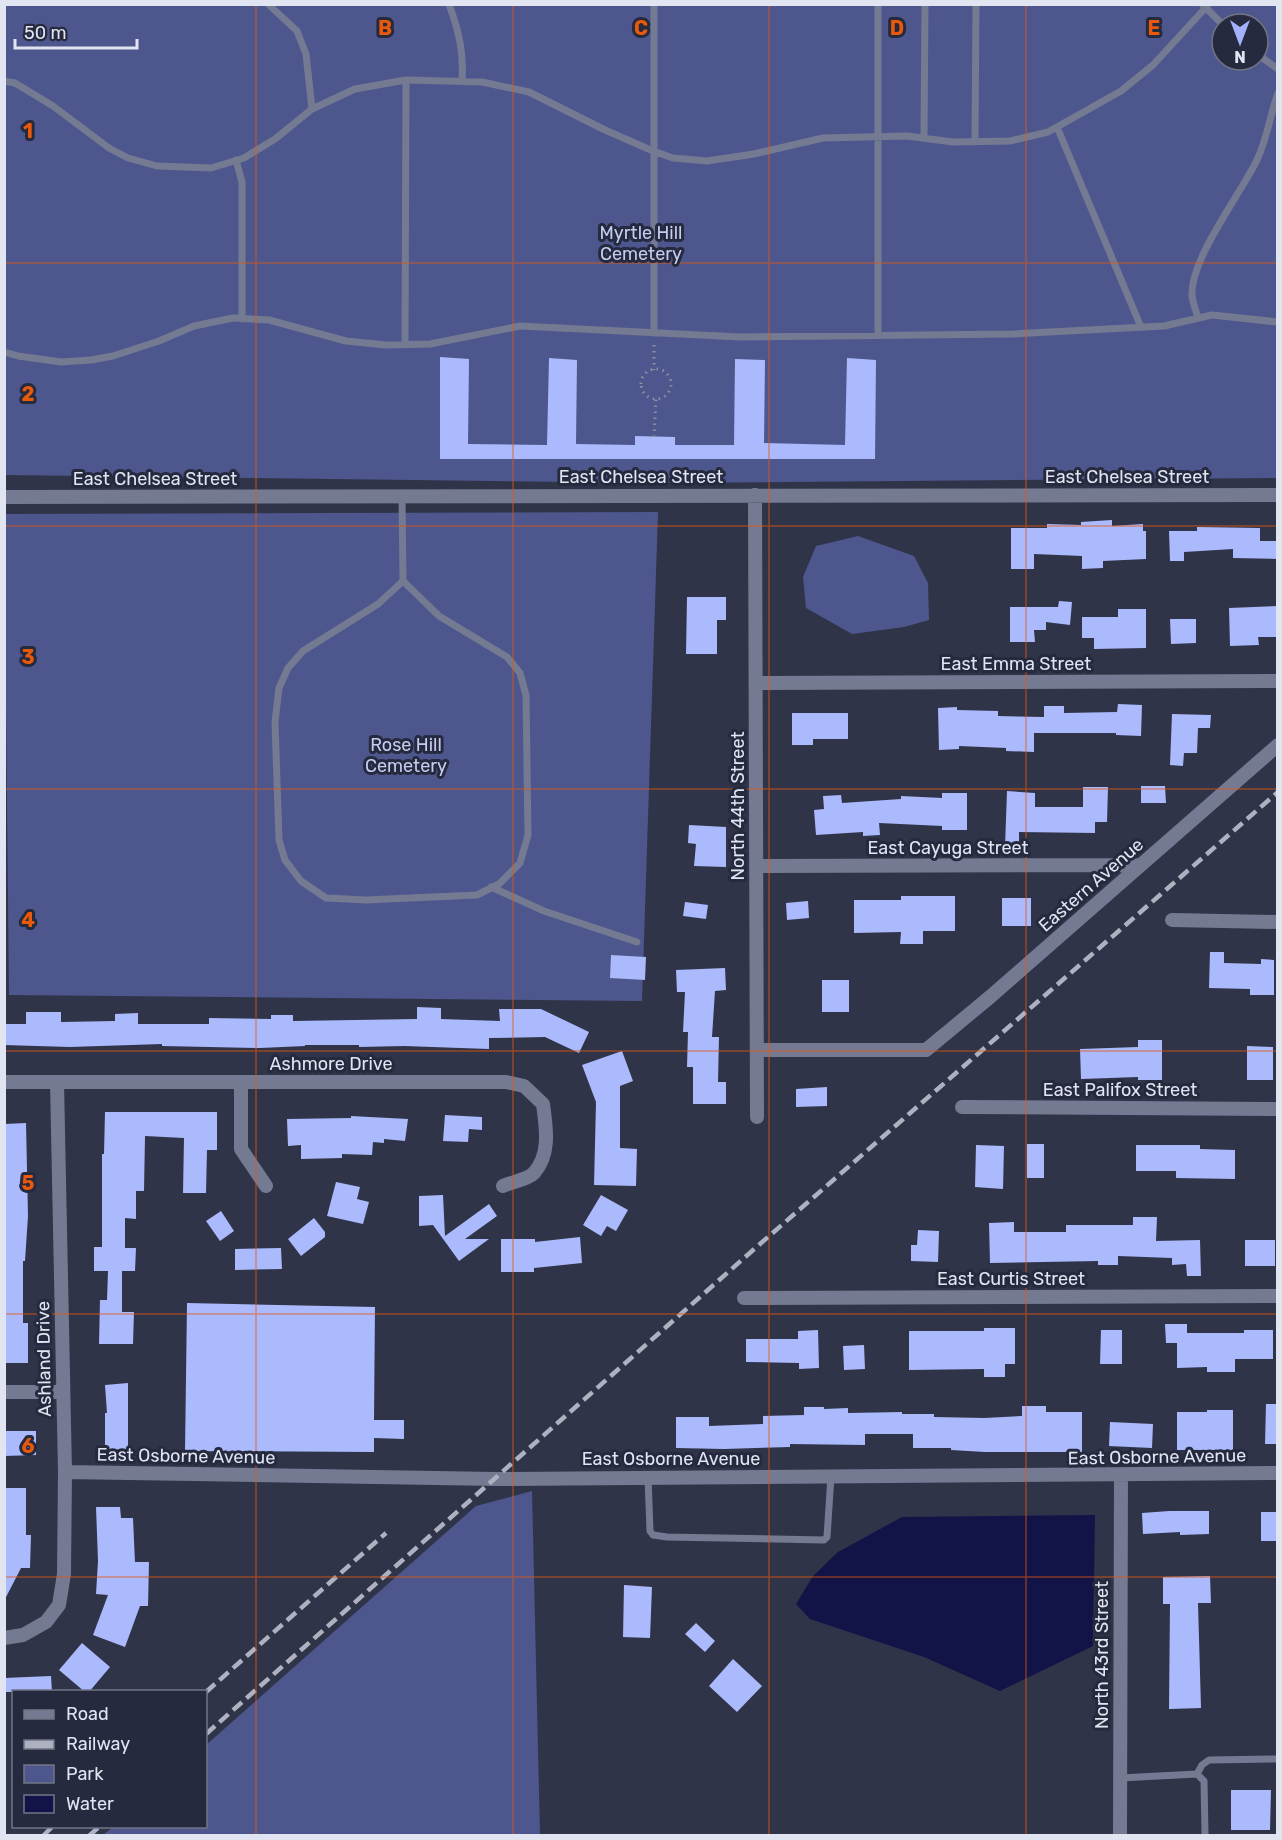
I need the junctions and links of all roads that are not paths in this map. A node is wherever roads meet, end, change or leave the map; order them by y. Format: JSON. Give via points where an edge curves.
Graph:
{"nodes":[{"id":1,"x":268,"y":4,"type":"edge"},
{"id":2,"x":449,"y":4,"type":"edge"},
{"id":3,"x":654,"y":4,"type":"edge"},
{"id":4,"x":878,"y":4,"type":"edge"},
{"id":5,"x":925,"y":4,"type":"edge"},
{"id":6,"x":976,"y":4,"type":"edge"},
{"id":7,"x":1205,"y":6,"type":"edge"},
{"id":8,"x":406,"y":80,"type":"junction"},
{"id":9,"x":4,"y":81,"type":"edge"},
{"id":10,"x":462,"y":81,"type":"junction"},
{"id":11,"x":1278,"y":93,"type":"edge"},
{"id":12,"x":312,"y":110,"type":"junction"},
{"id":13,"x":1057,"y":127,"type":"junction"},
{"id":14,"x":878,"y":136,"type":"junction"},
{"id":15,"x":924,"y":138,"type":"junction"},
{"id":16,"x":975,"y":142,"type":"junction"},
{"id":17,"x":653,"y":151,"type":"junction"},
{"id":18,"x":236,"y":160,"type":"junction"},
{"id":19,"x":1198,"y":318,"type":"junction"},
{"id":20,"x":242,"y":319,"type":"junction"},
{"id":21,"x":1278,"y":321,"type":"edge"},
{"id":22,"x":1141,"y":327,"type":"junction"},
{"id":23,"x":654,"y":333,"type":"junction"},
{"id":24,"x":878,"y":336,"type":"junction"},
{"id":25,"x":405,"y":345,"type":"junction"},
{"id":26,"x":4,"y":352,"type":"edge"},
{"id":27,"x":755,"y":495,"type":"junction"},
{"id":28,"x":1278,"y":495,"type":"edge"},
{"id":29,"x":402,"y":496,"type":"junction"},
{"id":30,"x":4,"y":497,"type":"edge"},
{"id":31,"x":403,"y":582,"type":"junction"},
{"id":32,"x":1278,"y":681,"type":"edge"},
{"id":33,"x":756,"y":683,"type":"junction"},
{"id":34,"x":1278,"y":745,"type":"edge"},
{"id":35,"x":1141,"y":865,"type":"junction"},
{"id":36,"x":756,"y":866,"type":"junction"},
{"id":37,"x":491,"y":887,"type":"junction"},
{"id":38,"x":1172,"y":920,"type":"dead end"},
{"id":39,"x":1278,"y":922,"type":"edge"},
{"id":40,"x":637,"y":942,"type":"dead end"},
{"id":41,"x":757,"y":1050,"type":"junction"},
{"id":42,"x":4,"y":1082,"type":"edge"},
{"id":43,"x":57,"y":1082,"type":"junction"},
{"id":44,"x":241,"y":1083,"type":"junction"},
{"id":45,"x":962,"y":1107,"type":"dead end"},
{"id":46,"x":1278,"y":1109,"type":"edge"},
{"id":47,"x":757,"y":1117,"type":"dead end"},
{"id":48,"x":266,"y":1186,"type":"dead end"},
{"id":49,"x":503,"y":1186,"type":"dead end"},
{"id":50,"x":1278,"y":1296,"type":"edge"},
{"id":51,"x":744,"y":1298,"type":"dead end"},
{"id":52,"x":4,"y":1392,"type":"edge"},
{"id":53,"x":63,"y":1392,"type":"junction"},
{"id":54,"x":65,"y":1472,"type":"junction"},
{"id":55,"x":1278,"y":1473,"type":"edge"},
{"id":56,"x":1121,"y":1475,"type":"junction"},
{"id":57,"x":831,"y":1476,"type":"junction"},
{"id":58,"x":648,"y":1477,"type":"junction"},
{"id":59,"x":4,"y":1638,"type":"edge"},
{"id":60,"x":1278,"y":1760,"type":"edge"},
{"id":61,"x":1197,"y":1774,"type":"junction"},
{"id":62,"x":1120,"y":1778,"type":"junction"},
{"id":63,"x":1205,"y":1834,"type":"edge"},
{"id":64,"x":1120,"y":1836,"type":"edge"}],
"edges":[{"from":1,"to":12,"type":"lane","via":[[297,31],[306,54]]},
{"from":2,"to":10,"type":"lane","via":[[462,47]]},
{"from":3,"to":17,"type":"lane"},
{"from":4,"to":14,"type":"lane"},
{"from":5,"to":15,"type":"lane"},
{"from":6,"to":16,"type":"lane"},
{"from":7,"to":13,"type":"lane","via":[[1153,65],[1121,91]]},
{"from":8,"to":10,"type":"lane"},
{"from":8,"to":12,"type":"lane","via":[[355,89]]},
{"from":8,"to":25,"type":"lane"},
{"from":9,"to":18,"type":"lane","via":[[15,83],[45,101],[128,158],[185,168],[211,168]]},
{"from":10,"to":17,"type":"lane","via":[[529,92]]},
{"from":11,"to":19,"type":"lane","via":[[1259,157],[1197,269],[1192,296]]},
{"from":12,"to":18,"type":"lane","via":[[275,139]]},
{"from":13,"to":16,"type":"lane","via":[[1010,141]]},
{"from":13,"to":22,"type":"lane"},
{"from":14,"to":15,"type":"lane"},
{"from":14,"to":17,"type":"lane","via":[[823,138],[707,161],[673,158]]},
{"from":14,"to":24,"type":"lane"},
{"from":15,"to":16,"type":"lane"},
{"from":17,"to":23,"type":"lane"},
{"from":18,"to":20,"type":"lane","via":[[242,182]]},
{"from":19,"to":21,"type":"lane","via":[[1212,315]]},
{"from":19,"to":22,"type":"lane"},
{"from":20,"to":25,"type":"lane","via":[[268,320],[346,341]]},
{"from":20,"to":26,"type":"lane","via":[[194,326],[113,356],[91,360],[61,362]]},
{"from":22,"to":24,"type":"lane"},
{"from":23,"to":24,"type":"lane"},
{"from":23,"to":25,"type":"lane","via":[[520,326],[450,341]]},
{"from":27,"to":28,"type":"street","name":"East Chelsea Street"},
{"from":27,"to":29,"type":"street","name":"East Chelsea Street"},
{"from":27,"to":33,"type":"street","name":"North 44th Street"},
{"from":29,"to":30,"type":"street","name":"East Chelsea Street"},
{"from":29,"to":31,"type":"lane"},
{"from":31,"to":37,"type":"lane","via":[[439,616],[507,657],[520,673],[526,695],[528,835],[520,863]]},
{"from":31,"to":37,"type":"lane","via":[[378,604],[303,651],[288,668],[279,688],[275,722],[279,840],[285,860],[301,882],[326,898],[477,895]]},
{"from":32,"to":33,"type":"street","name":"East Emma Street"},
{"from":33,"to":36,"type":"street","name":"North 44th Street"},
{"from":34,"to":35,"type":"street","name":"Eastern Avenue"},
{"from":35,"to":36,"type":"street","name":"East Cayuga Street"},
{"from":35,"to":41,"type":"street","name":"Eastern Avenue","via":[[926,1050]]},
{"from":36,"to":41,"type":"street","name":"North 44th Street"},
{"from":37,"to":40,"type":"lane","via":[[544,911]]},
{"from":38,"to":39,"type":"street"},
{"from":41,"to":47,"type":"street","name":"North 44th Street"},
{"from":42,"to":43,"type":"street","name":"Ashmore Drive"},
{"from":43,"to":44,"type":"street","name":"Ashmore Drive"},
{"from":43,"to":53,"type":"street","name":"Ashland Drive"},
{"from":44,"to":48,"type":"street","via":[[241,1149]]},
{"from":44,"to":49,"type":"street","name":"Ashmore Drive","via":[[506,1082],[524,1086],[543,1104],[545,1155],[533,1174]]},
{"from":45,"to":46,"type":"street","name":"East Palifox Street"},
{"from":50,"to":51,"type":"street","name":"East Curtis Street"},
{"from":52,"to":53,"type":"street"},
{"from":53,"to":54,"type":"street","name":"Ashland Drive"},
{"from":54,"to":58,"type":"street","name":"East Osborne Avenue","via":[[496,1479]]},
{"from":54,"to":59,"type":"street","name":"Ashland Drive","via":[[64,1574],[59,1605],[46,1622],[23,1635]]},
{"from":55,"to":56,"type":"street","name":"East Osborne Avenue"},
{"from":56,"to":57,"type":"street","name":"East Osborne Avenue"},
{"from":56,"to":62,"type":"street","name":"North 43rd Street"},
{"from":57,"to":58,"type":"street","name":"East Osborne Avenue"},
{"from":57,"to":58,"type":"lane","via":[[828,1537],[824,1540],[653,1535]]},
{"from":60,"to":61,"type":"lane","via":[[1209,1760]]},
{"from":61,"to":62,"type":"lane"},
{"from":61,"to":63,"type":"lane","via":[[1204,1781]]},
{"from":62,"to":64,"type":"street","name":"North 43rd Street"}]}
